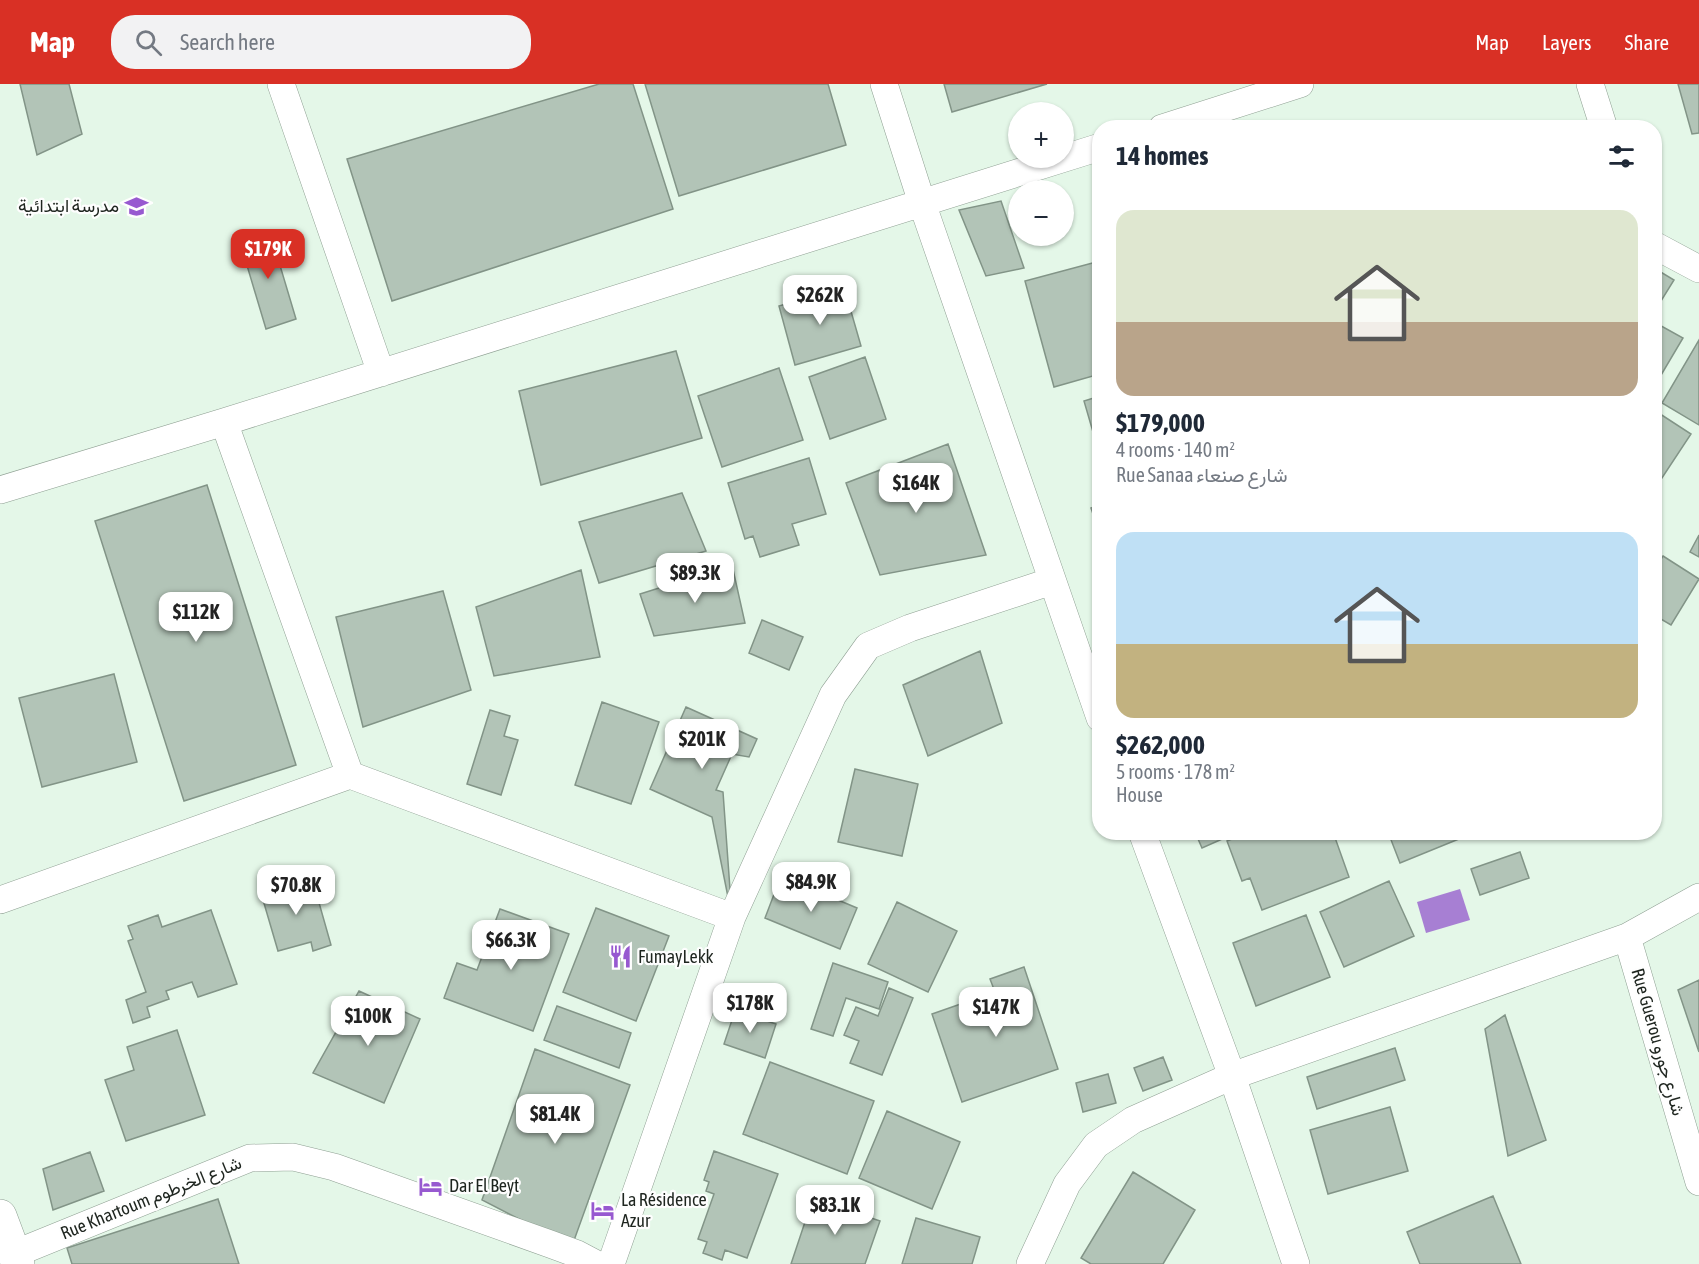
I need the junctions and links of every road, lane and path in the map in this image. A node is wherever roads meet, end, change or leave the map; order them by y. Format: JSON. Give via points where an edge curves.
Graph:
{"nodes":[{"id":1,"x":281,"y":84,"type":"edge"},
{"id":2,"x":884,"y":84,"type":"edge"},
{"id":3,"x":1300,"y":84,"type":"edge"},
{"id":4,"x":1590,"y":84,"type":"edge"},
{"id":5,"x":1187,"y":120,"type":"edge"},
{"id":6,"x":1601,"y":120,"type":"edge"},
{"id":7,"x":1092,"y":150,"type":"edge"},
{"id":8,"x":922,"y":203,"type":"junction"},
{"id":9,"x":1662,"y":249,"type":"edge"},
{"id":10,"x":1699,"y":269,"type":"edge"},
{"id":11,"x":381,"y":372,"type":"junction"},
{"id":12,"x":224,"y":422,"type":"junction"},
{"id":13,"x":0,"y":490,"type":"edge"},
{"id":14,"x":1052,"y":581,"type":"junction"},
{"id":15,"x":1092,"y":681,"type":"edge"},
{"id":16,"x":350,"y":775,"type":"junction"},
{"id":17,"x":1145,"y":840,"type":"edge"},
{"id":18,"x":1699,"y":897,"type":"edge"},
{"id":19,"x":0,"y":900,"type":"edge"},
{"id":20,"x":732,"y":917,"type":"junction"},
{"id":21,"x":1627,"y":937,"type":"junction"},
{"id":22,"x":1232,"y":1076,"type":"junction"},
{"id":23,"x":1698,"y":1172,"type":"edge"},
{"id":24,"x":0,"y":1216,"type":"edge"},
{"id":25,"x":16,"y":1259,"type":"edge"},
{"id":26,"x":596,"y":1264,"type":"edge"},
{"id":27,"x":611,"y":1264,"type":"edge"},
{"id":28,"x":1030,"y":1264,"type":"edge"},
{"id":29,"x":1296,"y":1264,"type":"edge"}],
"edges":[{"from":1,"to":11,"type":"street"},
{"from":2,"to":8,"type":"street"},
{"from":3,"to":5,"type":"street"},
{"from":4,"to":6,"type":"street"},
{"from":7,"to":8,"type":"street"},
{"from":8,"to":11,"type":"street"},
{"from":8,"to":14,"type":"street"},
{"from":9,"to":10,"type":"street"},
{"from":11,"to":12,"type":"street"},
{"from":12,"to":13,"type":"street"},
{"from":12,"to":16,"type":"street"},
{"from":14,"to":15,"type":"street"},
{"from":14,"to":20,"type":"street","via":[[868,646],[833,695]]},
{"from":16,"to":19,"type":"street"},
{"from":16,"to":20,"type":"street"},
{"from":17,"to":22,"type":"street"},
{"from":18,"to":21,"type":"street"},
{"from":20,"to":27,"type":"street"},
{"from":21,"to":22,"type":"street"},
{"from":21,"to":23,"type":"street","name":"Rue Guerou شارع جورو"},
{"from":22,"to":28,"type":"street","via":[[1133,1120],[1096,1145],[1067,1184]]},
{"from":22,"to":29,"type":"street"},
{"from":24,"to":25,"type":"street"},
{"from":25,"to":26,"type":"street","name":"Rue Khartoum شارع الخرطوم","via":[[249,1158],[293,1157],[345,1171]]}]}
